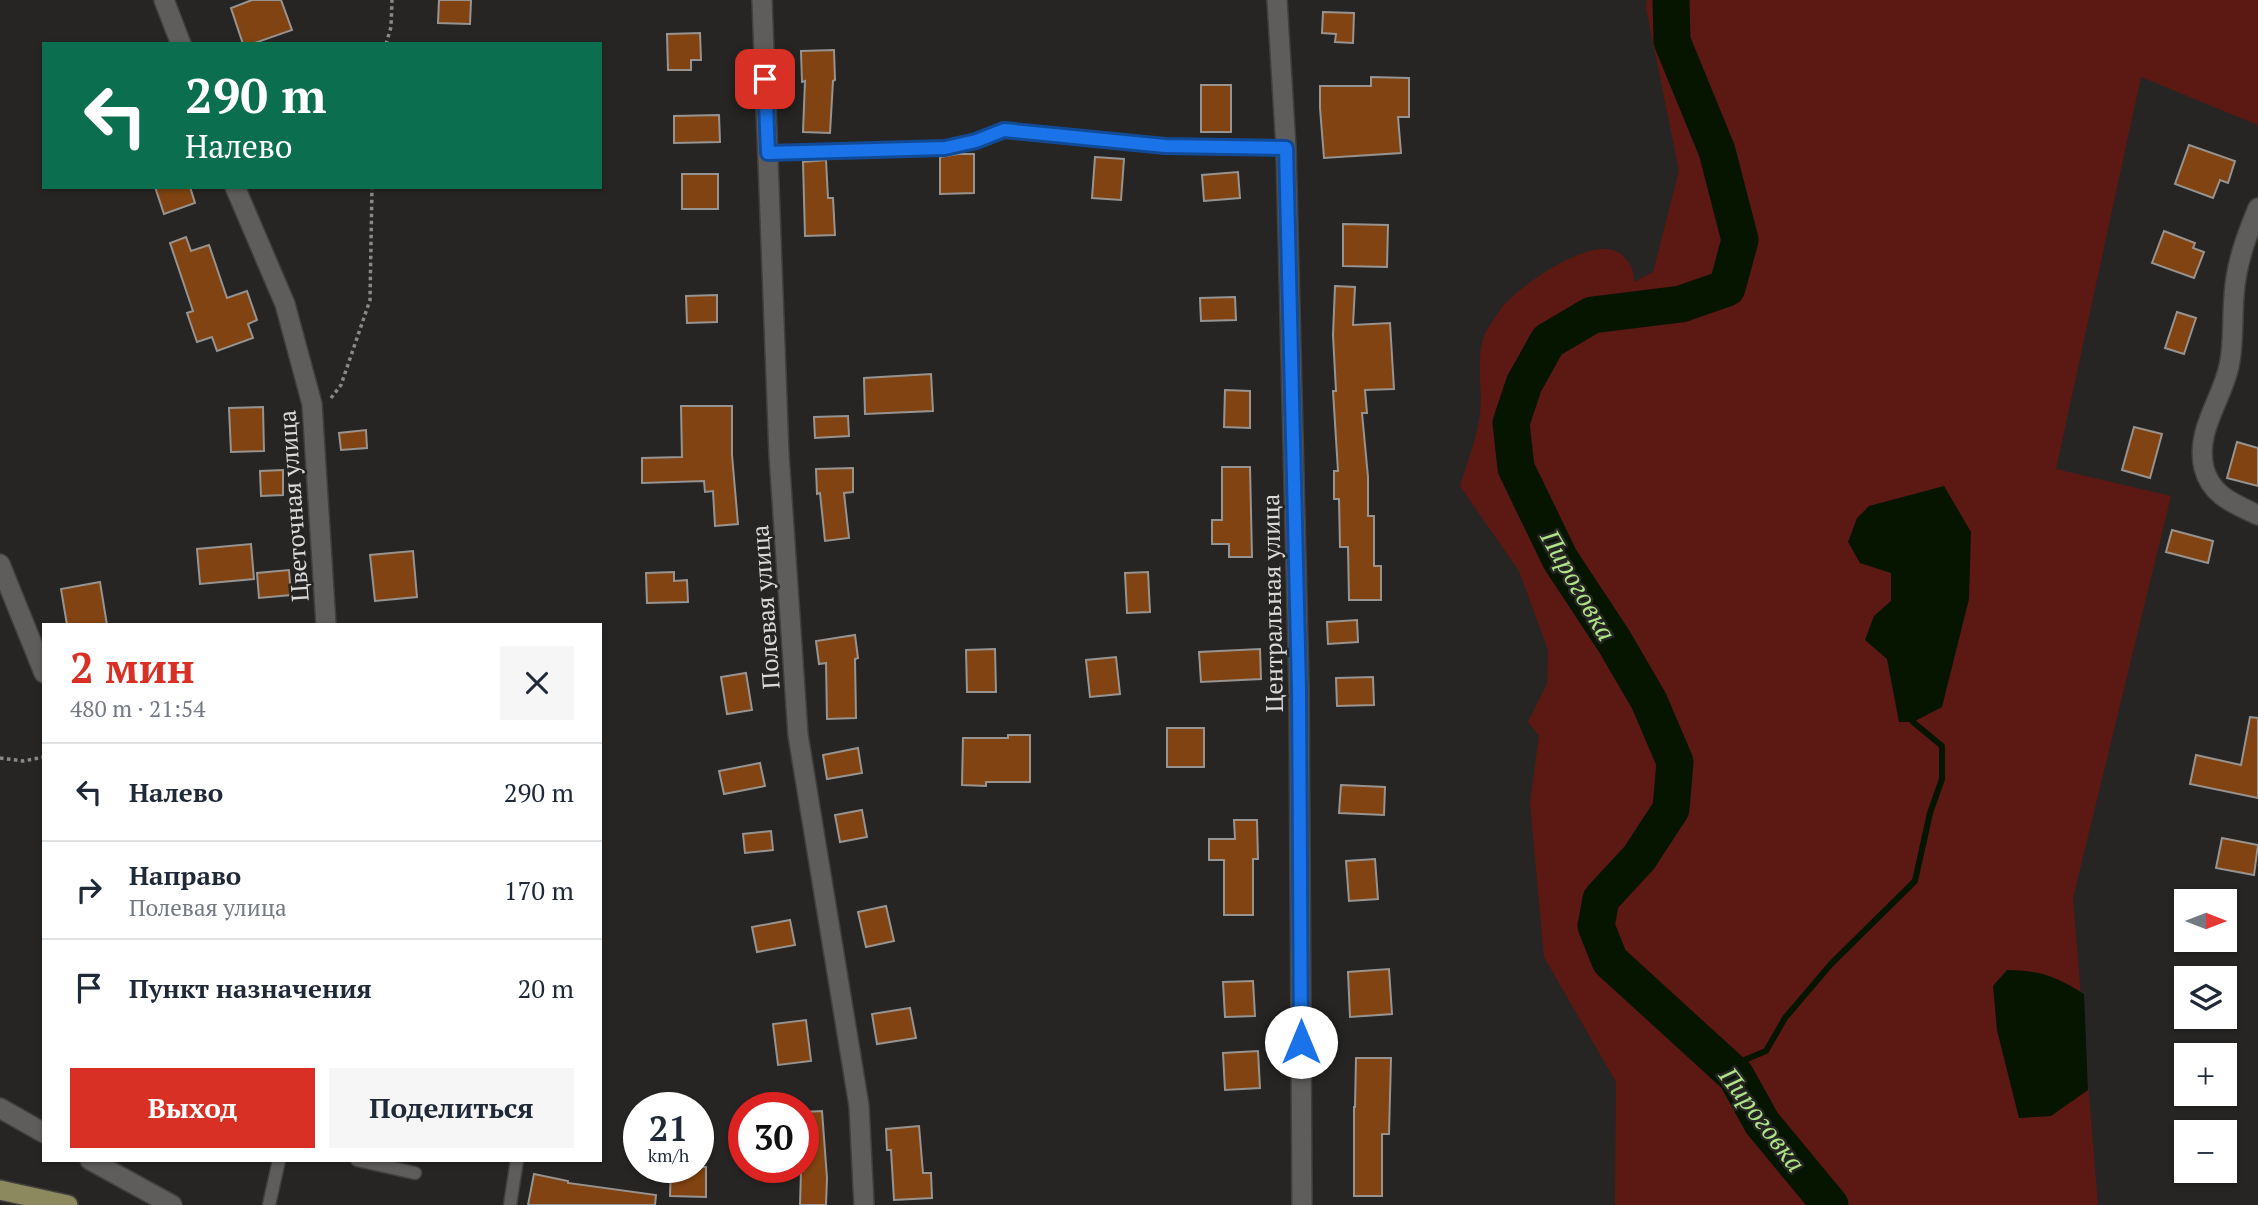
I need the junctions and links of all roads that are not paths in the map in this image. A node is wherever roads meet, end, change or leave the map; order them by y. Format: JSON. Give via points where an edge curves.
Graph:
{"nodes":[{"id":1,"x":164,"y":0,"type":"edge"},
{"id":2,"x":762,"y":0,"type":"edge"},
{"id":3,"x":1277,"y":0,"type":"edge"},
{"id":4,"x":180,"y":42,"type":"edge"},
{"id":5,"x":1286,"y":148,"type":"junction"},
{"id":6,"x":768,"y":153,"type":"junction"},
{"id":7,"x":236,"y":189,"type":"edge"},
{"id":8,"x":2258,"y":208,"type":"edge"},
{"id":9,"x":2258,"y":515,"type":"edge"},
{"id":10,"x":0,"y":564,"type":"edge"},
{"id":11,"x":326,"y":623,"type":"edge"},
{"id":12,"x":42,"y":668,"type":"edge"},
{"id":13,"x":0,"y":1108,"type":"edge"},
{"id":14,"x":42,"y":1132,"type":"edge"},
{"id":15,"x":94,"y":1162,"type":"edge"},
{"id":16,"x":279,"y":1162,"type":"edge"},
{"id":17,"x":366,"y":1162,"type":"edge"},
{"id":18,"x":517,"y":1162,"type":"edge"},
{"id":19,"x":415,"y":1173,"type":"dead end"},
{"id":20,"x":0,"y":1189,"type":"edge"},
{"id":21,"x":0,"y":1195,"type":"edge"},
{"id":22,"x":10,"y":1205,"type":"edge"},
{"id":23,"x":68,"y":1205,"type":"edge"},
{"id":24,"x":172,"y":1205,"type":"edge"},
{"id":25,"x":269,"y":1205,"type":"edge"},
{"id":26,"x":510,"y":1205,"type":"edge"},
{"id":27,"x":864,"y":1205,"type":"edge"},
{"id":28,"x":1302,"y":1205,"type":"edge"}],
"edges":[{"from":1,"to":4,"type":"street"},
{"from":2,"to":6,"type":"street","name":"Полевая улица"},
{"from":3,"to":5,"type":"street","name":"Центральная улица"},
{"from":5,"to":6,"type":"lane","via":[[1165,146],[1004,130],[945,148]]},
{"from":5,"to":28,"type":"street","name":"Центральная улица","via":[[1299,688]]},
{"from":6,"to":27,"type":"street","name":"Полевая улица","via":[[779,455],[799,735],[859,1107]]},
{"from":7,"to":11,"type":"street","name":"Цветочная улица","via":[[285,304],[312,404]]},
{"from":8,"to":9,"type":"street","via":[[2241,251],[2230,365],[2203,437],[2202,453],[2205,471],[2221,497]]},
{"from":10,"to":12,"type":"street"},
{"from":13,"to":14,"type":"street"},
{"from":15,"to":24,"type":"street"},
{"from":16,"to":25,"type":"lane"},
{"from":17,"to":19,"type":"lane"},
{"from":18,"to":26,"type":"lane"},
{"from":20,"to":23,"type":"main road"},
{"from":21,"to":22,"type":"street"}]}
